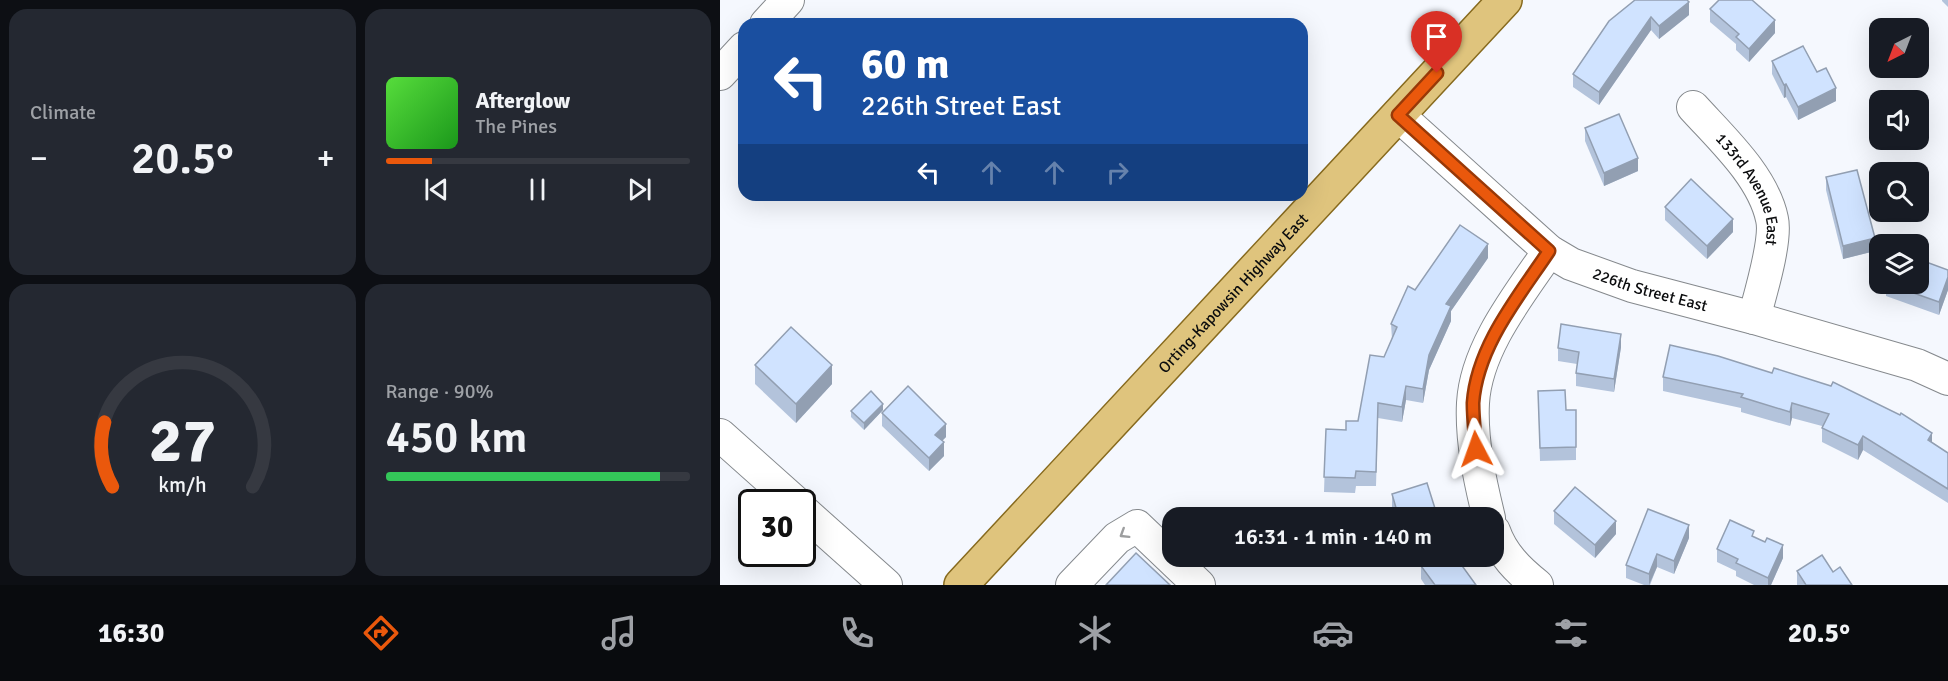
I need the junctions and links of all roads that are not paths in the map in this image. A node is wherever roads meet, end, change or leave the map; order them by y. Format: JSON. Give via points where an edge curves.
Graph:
{"nodes":[{"id":1,"x":788,"y":0,"type":"edge"},
{"id":2,"x":1505,"y":0,"type":"edge"},
{"id":3,"x":772,"y":18,"type":"edge"},
{"id":4,"x":738,"y":54,"type":"edge"},
{"id":5,"x":720,"y":74,"type":"edge"},
{"id":6,"x":1693,"y":107,"type":"dead end"},
{"id":7,"x":1398,"y":115,"type":"junction"},
{"id":8,"x":1549,"y":251,"type":"junction"},
{"id":9,"x":1754,"y":318,"type":"junction"},
{"id":10,"x":1948,"y":379,"type":"edge"},
{"id":11,"x":720,"y":435,"type":"edge"},
{"id":12,"x":780,"y":489,"type":"edge"},
{"id":13,"x":1487,"y":507,"type":"edge"},
{"id":14,"x":816,"y":522,"type":"edge"},
{"id":15,"x":1504,"y":552,"type":"edge"},
{"id":16,"x":886,"y":585,"type":"edge"},
{"id":17,"x":961,"y":585,"type":"edge"},
{"id":18,"x":1072,"y":585,"type":"edge"},
{"id":19,"x":1199,"y":585,"type":"edge"},
{"id":20,"x":1537,"y":585,"type":"edge"}],
"edges":[{"from":1,"to":3,"type":"street"},
{"from":2,"to":7,"type":"main road","name":"Orting-Kapowsin Highway East"},
{"from":4,"to":5,"type":"street"},
{"from":6,"to":9,"type":"street","name":"133rd Avenue East","via":[[1750,172],[1773,220],[1773,238]]},
{"from":7,"to":8,"type":"street","name":"226th Street East"},
{"from":7,"to":17,"type":"main road","name":"Orting-Kapowsin Highway East"},
{"from":8,"to":9,"type":"street","name":"226th Street East","via":[[1598,275]]},
{"from":8,"to":13,"type":"street","via":[[1501,323],[1476,383],[1476,449]]},
{"from":9,"to":10,"type":"street","name":"226th Street East","via":[[1917,365]]},
{"from":11,"to":12,"type":"street"},
{"from":14,"to":16,"type":"street"},
{"from":15,"to":20,"type":"street"},
{"from":19,"to":18,"type":"street","one_way":true,"via":[[1137,526],[1117,538]]}]}
